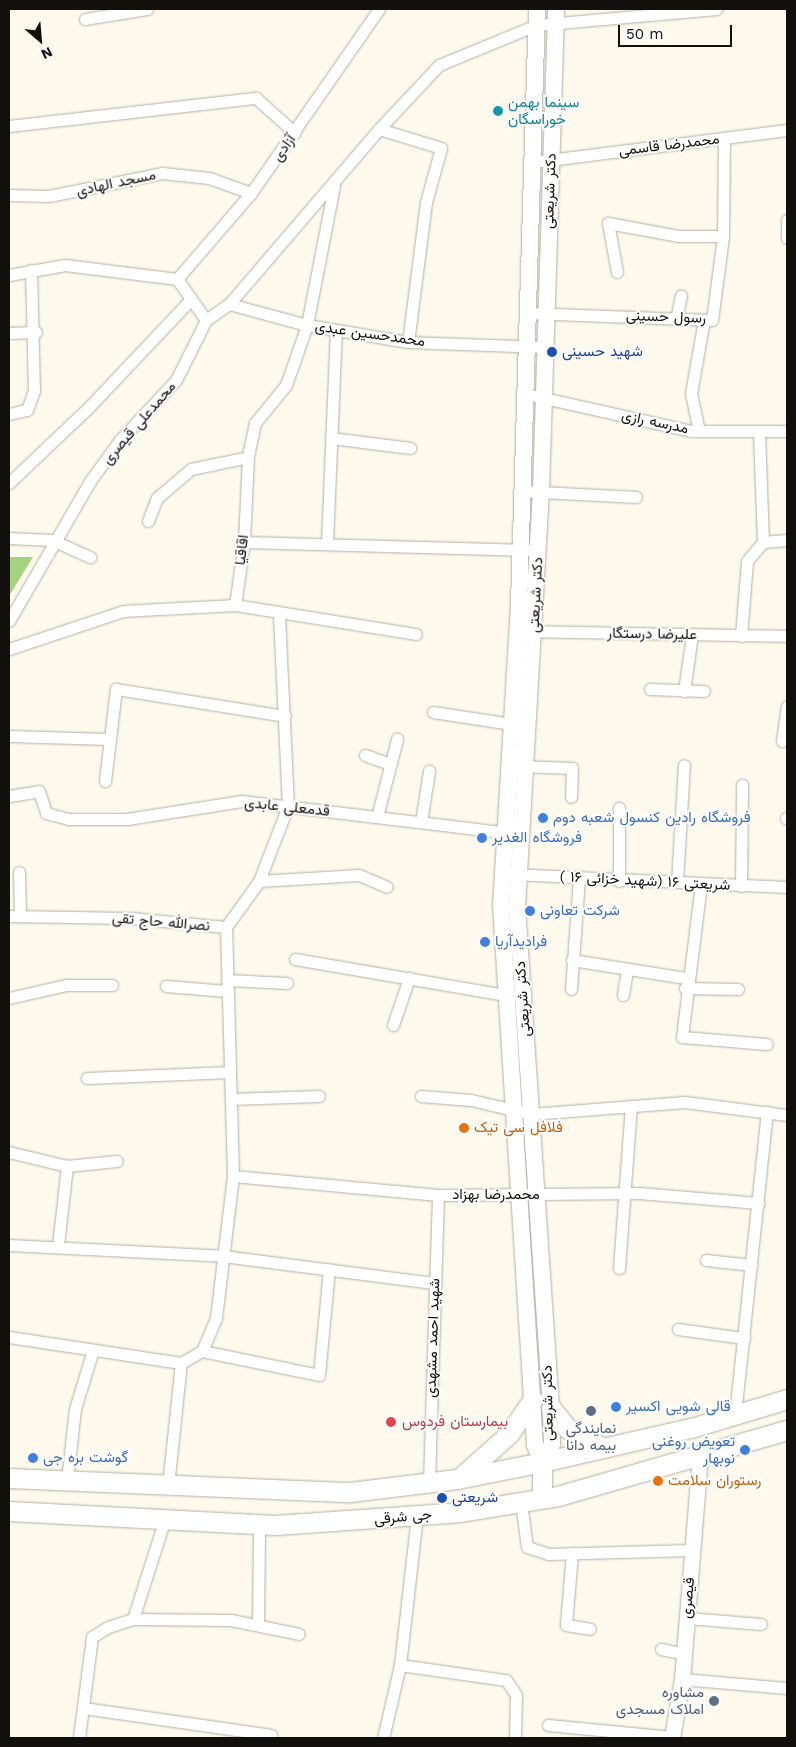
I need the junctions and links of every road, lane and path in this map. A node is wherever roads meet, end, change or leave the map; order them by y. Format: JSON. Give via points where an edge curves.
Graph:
{"nodes":[{"id":1,"x":148,"y":9,"type":"edge"},
{"id":2,"x":379,"y":9,"type":"edge"},
{"id":3,"x":716,"y":9,"type":"edge"},
{"id":4,"x":556,"y":16,"type":"edge"},
{"id":5,"x":537,"y":17,"type":"edge"},
{"id":6,"x":84,"y":20,"type":"dead end"},
{"id":7,"x":9,"y":126,"type":"edge"},
{"id":8,"x":379,"y":129,"type":"junction"},
{"id":9,"x":787,"y":130,"type":"edge"},
{"id":10,"x":295,"y":133,"type":"junction"},
{"id":11,"x":724,"y":139,"type":"junction"},
{"id":12,"x":552,"y":160,"type":"junction"},
{"id":13,"x":533,"y":162,"type":"junction"},
{"id":14,"x":334,"y":183,"type":"junction"},
{"id":15,"x":251,"y":193,"type":"junction"},
{"id":16,"x":9,"y":195,"type":"edge"},
{"id":17,"x":787,"y":220,"type":"edge"},
{"id":18,"x":723,"y":236,"type":"junction"},
{"id":19,"x":787,"y":238,"type":"edge"},
{"id":20,"x":31,"y":270,"type":"junction"},
{"id":21,"x":617,"y":272,"type":"dead end"},
{"id":22,"x":9,"y":275,"type":"edge"},
{"id":23,"x":177,"y":279,"type":"junction"},
{"id":24,"x":681,"y":296,"type":"dead end"},
{"id":25,"x":192,"y":299,"type":"junction"},
{"id":26,"x":229,"y":304,"type":"junction"},
{"id":27,"x":537,"y":312,"type":"junction"},
{"id":28,"x":676,"y":319,"type":"junction"},
{"id":29,"x":206,"y":320,"type":"junction"},
{"id":30,"x":704,"y":320,"type":"junction"},
{"id":31,"x":307,"y":325,"type":"junction"},
{"id":32,"x":336,"y":330,"type":"junction"},
{"id":33,"x":36,"y":332,"type":"junction"},
{"id":34,"x":9,"y":333,"type":"edge"},
{"id":35,"x":408,"y":342,"type":"junction"},
{"id":36,"x":527,"y":346,"type":"junction"},
{"id":37,"x":544,"y":347,"type":"junction"},
{"id":38,"x":526,"y":394,"type":"junction"},
{"id":39,"x":543,"y":396,"type":"junction"},
{"id":40,"x":9,"y":414,"type":"edge"},
{"id":41,"x":699,"y":431,"type":"junction"},
{"id":42,"x":759,"y":431,"type":"junction"},
{"id":43,"x":787,"y":431,"type":"edge"},
{"id":44,"x":331,"y":438,"type":"junction"},
{"id":45,"x":410,"y":448,"type":"dead end"},
{"id":46,"x":248,"y":457,"type":"junction"},
{"id":47,"x":9,"y":483,"type":"edge"},
{"id":48,"x":522,"y":491,"type":"junction"},
{"id":49,"x":541,"y":491,"type":"junction"},
{"id":50,"x":636,"y":497,"type":"dead end"},
{"id":51,"x":148,"y":521,"type":"dead end"},
{"id":52,"x":9,"y":538,"type":"edge"},
{"id":53,"x":52,"y":540,"type":"junction"},
{"id":54,"x":787,"y":540,"type":"edge"},
{"id":55,"x":244,"y":542,"type":"junction"},
{"id":56,"x":763,"y":542,"type":"junction"},
{"id":57,"x":327,"y":543,"type":"junction"},
{"id":58,"x":521,"y":548,"type":"junction"},
{"id":59,"x":538,"y":550,"type":"junction"},
{"id":60,"x":90,"y":557,"type":"dead end"},
{"id":61,"x":234,"y":605,"type":"junction"},
{"id":62,"x":279,"y":616,"type":"junction"},
{"id":63,"x":9,"y":621,"type":"edge"},
{"id":64,"x":518,"y":630,"type":"junction"},
{"id":65,"x":534,"y":632,"type":"junction"},
{"id":66,"x":416,"y":634,"type":"dead end"},
{"id":67,"x":692,"y":635,"type":"junction"},
{"id":68,"x":741,"y":636,"type":"junction"},
{"id":69,"x":787,"y":636,"type":"edge"},
{"id":70,"x":9,"y":649,"type":"edge"},
{"id":71,"x":650,"y":689,"type":"dead end"},
{"id":72,"x":684,"y":691,"type":"junction"},
{"id":73,"x":704,"y":692,"type":"dead end"},
{"id":74,"x":787,"y":706,"type":"edge"},
{"id":75,"x":433,"y":712,"type":"dead end"},
{"id":76,"x":285,"y":716,"type":"junction"},
{"id":77,"x":512,"y":725,"type":"junction"},
{"id":78,"x":530,"y":727,"type":"junction"},
{"id":79,"x":9,"y":736,"type":"edge"},
{"id":80,"x":108,"y":739,"type":"junction"},
{"id":81,"x":397,"y":739,"type":"dead end"},
{"id":82,"x":782,"y":741,"type":"dead end"},
{"id":83,"x":364,"y":755,"type":"dead end"},
{"id":84,"x":390,"y":764,"type":"junction"},
{"id":85,"x":684,"y":765,"type":"dead end"},
{"id":86,"x":510,"y":766,"type":"junction"},
{"id":87,"x":528,"y":766,"type":"junction"},
{"id":88,"x":429,"y":772,"type":"dead end"},
{"id":89,"x":105,"y":781,"type":"dead end"},
{"id":90,"x":742,"y":785,"type":"dead end"},
{"id":91,"x":9,"y":796,"type":"edge"},
{"id":92,"x":571,"y":797,"type":"dead end"},
{"id":93,"x":288,"y":806,"type":"junction"},
{"id":94,"x":619,"y":808,"type":"dead end"},
{"id":95,"x":377,"y":817,"type":"junction"},
{"id":96,"x":421,"y":822,"type":"junction"},
{"id":97,"x":506,"y":833,"type":"junction"},
{"id":98,"x":523,"y":835,"type":"junction"},
{"id":99,"x":19,"y":872,"type":"dead end"},
{"id":100,"x":503,"y":873,"type":"junction"},
{"id":101,"x":520,"y":875,"type":"junction"},
{"id":102,"x":579,"y":878,"type":"junction"},
{"id":103,"x":258,"y":881,"type":"junction"},
{"id":104,"x":619,"y":882,"type":"junction"},
{"id":105,"x":677,"y":882,"type":"junction"},
{"id":106,"x":701,"y":884,"type":"junction"},
{"id":107,"x":741,"y":886,"type":"junction"},
{"id":108,"x":387,"y":887,"type":"dead end"},
{"id":109,"x":787,"y":887,"type":"edge"},
{"id":110,"x":14,"y":916,"type":"edge"},
{"id":111,"x":226,"y":927,"type":"junction"},
{"id":112,"x":295,"y":959,"type":"dead end"},
{"id":113,"x":572,"y":960,"type":"junction"},
{"id":114,"x":627,"y":969,"type":"junction"},
{"id":115,"x":409,"y":978,"type":"junction"},
{"id":116,"x":287,"y":983,"type":"dead end"},
{"id":117,"x":686,"y":983,"type":"junction"},
{"id":118,"x":112,"y":984,"type":"dead end"},
{"id":119,"x":227,"y":985,"type":"junction"},
{"id":120,"x":166,"y":986,"type":"dead end"},
{"id":121,"x":571,"y":989,"type":"dead end"},
{"id":122,"x":738,"y":989,"type":"dead end"},
{"id":123,"x":623,"y":995,"type":"dead end"},
{"id":124,"x":515,"y":996,"type":"junction"},
{"id":125,"x":9,"y":998,"type":"edge"},
{"id":126,"x":393,"y":1025,"type":"dead end"},
{"id":127,"x":767,"y":1044,"type":"dead end"},
{"id":128,"x":230,"y":1072,"type":"junction"},
{"id":129,"x":87,"y":1078,"type":"dead end"},
{"id":130,"x":319,"y":1096,"type":"dead end"},
{"id":131,"x":421,"y":1096,"type":"dead end"},
{"id":132,"x":231,"y":1099,"type":"junction"},
{"id":133,"x":631,"y":1106,"type":"junction"},
{"id":134,"x":514,"y":1110,"type":"junction"},
{"id":135,"x":768,"y":1112,"type":"junction"},
{"id":136,"x":531,"y":1114,"type":"junction"},
{"id":137,"x":787,"y":1115,"type":"edge"},
{"id":138,"x":9,"y":1152,"type":"edge"},
{"id":139,"x":118,"y":1161,"type":"dead end"},
{"id":140,"x":67,"y":1166,"type":"junction"},
{"id":141,"x":233,"y":1176,"type":"junction"},
{"id":142,"x":628,"y":1193,"type":"junction"},
{"id":143,"x":438,"y":1195,"type":"junction"},
{"id":144,"x":530,"y":1195,"type":"junction"},
{"id":145,"x":759,"y":1203,"type":"junction"},
{"id":146,"x":9,"y":1244,"type":"edge"},
{"id":147,"x":58,"y":1245,"type":"junction"},
{"id":148,"x":223,"y":1256,"type":"junction"},
{"id":149,"x":706,"y":1260,"type":"dead end"},
{"id":150,"x":752,"y":1265,"type":"junction"},
{"id":151,"x":619,"y":1268,"type":"dead end"},
{"id":152,"x":329,"y":1269,"type":"junction"},
{"id":153,"x":435,"y":1283,"type":"junction"},
{"id":154,"x":678,"y":1329,"type":"dead end"},
{"id":155,"x":9,"y":1337,"type":"edge"},
{"id":156,"x":744,"y":1338,"type":"junction"},
{"id":157,"x":93,"y":1350,"type":"junction"},
{"id":158,"x":202,"y":1351,"type":"junction"},
{"id":159,"x":181,"y":1363,"type":"junction"},
{"id":160,"x":532,"y":1399,"type":"junction"},
{"id":161,"x":787,"y":1399,"type":"edge"},
{"id":162,"x":550,"y":1408,"type":"junction"},
{"id":163,"x":735,"y":1415,"type":"junction"},
{"id":164,"x":787,"y":1430,"type":"edge"},
{"id":165,"x":603,"y":1448,"type":"junction"},
{"id":166,"x":700,"y":1457,"type":"junction"},
{"id":167,"x":542,"y":1462,"type":"junction"},
{"id":168,"x":9,"y":1478,"type":"edge"},
{"id":169,"x":457,"y":1479,"type":"junction"},
{"id":170,"x":67,"y":1481,"type":"junction"},
{"id":171,"x":429,"y":1482,"type":"junction"},
{"id":172,"x":168,"y":1486,"type":"junction"},
{"id":173,"x":542,"y":1498,"type":"junction"},
{"id":174,"x":521,"y":1502,"type":"junction"},
{"id":175,"x":9,"y":1511,"type":"edge"},
{"id":176,"x":417,"y":1516,"type":"junction"},
{"id":177,"x":165,"y":1519,"type":"junction"},
{"id":178,"x":258,"y":1524,"type":"junction"},
{"id":179,"x":692,"y":1550,"type":"junction"},
{"id":180,"x":572,"y":1553,"type":"junction"},
{"id":181,"x":687,"y":1618,"type":"junction"},
{"id":182,"x":132,"y":1620,"type":"junction"},
{"id":183,"x":761,"y":1624,"type":"dead end"},
{"id":184,"x":258,"y":1625,"type":"junction"},
{"id":185,"x":590,"y":1629,"type":"dead end"},
{"id":186,"x":299,"y":1634,"type":"dead end"},
{"id":187,"x":661,"y":1649,"type":"dead end"},
{"id":188,"x":684,"y":1654,"type":"junction"},
{"id":189,"x":400,"y":1666,"type":"junction"},
{"id":190,"x":682,"y":1679,"type":"junction"},
{"id":191,"x":787,"y":1688,"type":"edge"},
{"id":192,"x":84,"y":1708,"type":"junction"},
{"id":193,"x":548,"y":1725,"type":"dead end"},
{"id":194,"x":271,"y":1735,"type":"dead end"},
{"id":195,"x":79,"y":1738,"type":"edge"},
{"id":196,"x":383,"y":1738,"type":"edge"},
{"id":197,"x":515,"y":1738,"type":"edge"},
{"id":198,"x":672,"y":1738,"type":"edge"}],
"edges":[{"from":1,"to":6,"type":"street"},
{"from":2,"to":10,"type":"street","name":"آزادی"},
{"from":3,"to":4,"type":"street","name":"محمدعلی قیصری"},
{"from":4,"to":5,"type":"street","name":"محمدعلی قیصری"},
{"from":4,"to":12,"type":"main road","name":"دکتر شریعتی"},
{"from":5,"to":8,"type":"street","name":"محمدعلی قیصری","via":[[440,65]]},
{"from":5,"to":13,"type":"main road","name":"دکتر شریعتی"},
{"from":7,"to":10,"type":"street","via":[[256,98]]},
{"from":8,"to":14,"type":"street","name":"محمدعلی قیصری"},
{"from":8,"to":35,"type":"street","via":[[441,148],[426,202]]},
{"from":9,"to":11,"type":"street","name":"محمدرضا قاسمی"},
{"from":10,"to":15,"type":"street","name":"آزادی"},
{"from":11,"to":12,"type":"street","name":"محمدرضا قاسمی"},
{"from":11,"to":18,"type":"street","name":"رسول حسینی"},
{"from":12,"to":13,"type":"street","name":"محمدرضا قاسمی"},
{"from":12,"to":27,"type":"main road","name":"دکتر شریعتی"},
{"from":13,"to":27,"type":"main road","name":"دکتر شریعتی"},
{"from":14,"to":26,"type":"street","name":"محمدعلی قیصری"},
{"from":14,"to":31,"type":"street","name":"اقاقیا"},
{"from":15,"to":16,"type":"street","name":"مسجد الهادی","via":[[209,178],[162,173],[49,196]]},
{"from":15,"to":23,"type":"street","name":"آزادی"},
{"from":17,"to":19,"type":"street"},
{"from":18,"to":21,"type":"street","via":[[678,236],[608,224]]},
{"from":18,"to":30,"type":"street","name":"رسول حسینی","via":[[712,320]]},
{"from":20,"to":22,"type":"street"},
{"from":20,"to":23,"type":"street","via":[[65,265]]},
{"from":20,"to":33,"type":"street"},
{"from":23,"to":25,"type":"street"},
{"from":24,"to":28,"type":"street"},
{"from":25,"to":29,"type":"street"},
{"from":25,"to":47,"type":"street","via":[[89,407]]},
{"from":26,"to":29,"type":"street","name":"محمدعلی قیصری"},
{"from":26,"to":31,"type":"street","name":"محمدحسین عبدی"},
{"from":27,"to":28,"type":"street","name":"رسول حسینی"},
{"from":27,"to":36,"type":"main road","name":"دکتر شریعتی"},
{"from":27,"to":37,"type":"main road","name":"دکتر شریعتی"},
{"from":28,"to":30,"type":"street","name":"رسول حسینی"},
{"from":29,"to":53,"type":"street","name":"محمدعلی قیصری","via":[[176,380],[120,440]]},
{"from":30,"to":41,"type":"street","via":[[691,393]]},
{"from":31,"to":32,"type":"street","name":"محمدحسین عبدی"},
{"from":31,"to":46,"type":"street","name":"اقاقیا","via":[[286,384],[256,423]]},
{"from":32,"to":35,"type":"street","name":"محمدحسین عبدی"},
{"from":32,"to":44,"type":"street"},
{"from":33,"to":34,"type":"street"},
{"from":33,"to":40,"type":"street","via":[[34,391],[27,410]]},
{"from":35,"to":36,"type":"street","name":"محمدحسین عبدی"},
{"from":36,"to":37,"type":"street","name":"محمدحسین عبدی"},
{"from":36,"to":38,"type":"main road","name":"دکتر شریعتی"},
{"from":37,"to":39,"type":"main road","name":"دکتر شریعتی"},
{"from":38,"to":39,"type":"street","name":"مدرسه رازی"},
{"from":38,"to":48,"type":"main road","name":"دکتر شریعتی"},
{"from":39,"to":41,"type":"street","name":"مدرسه رازی"},
{"from":39,"to":49,"type":"main road","name":"دکتر شریعتی"},
{"from":41,"to":42,"type":"street","name":"مدرسه رازی"},
{"from":42,"to":43,"type":"street","name":"مدرسه رازی"},
{"from":42,"to":56,"type":"street"},
{"from":44,"to":45,"type":"street"},
{"from":44,"to":57,"type":"street"},
{"from":46,"to":51,"type":"street","via":[[191,469],[157,498]]},
{"from":46,"to":55,"type":"street","name":"اقاقیا"},
{"from":48,"to":49,"type":"street"},
{"from":48,"to":58,"type":"main road","name":"دکتر شریعتی"},
{"from":49,"to":50,"type":"street"},
{"from":49,"to":59,"type":"main road","name":"دکتر شریعتی"},
{"from":52,"to":53,"type":"street"},
{"from":53,"to":60,"type":"street"},
{"from":53,"to":63,"type":"street","name":"محمدعلی قیصری"},
{"from":54,"to":56,"type":"street"},
{"from":55,"to":57,"type":"street"},
{"from":55,"to":61,"type":"street","name":"اقاقیا"},
{"from":56,"to":68,"type":"street","via":[[747,562]]},
{"from":57,"to":58,"type":"street"},
{"from":58,"to":59,"type":"street"},
{"from":58,"to":64,"type":"main road","name":"دکتر شریعتی"},
{"from":59,"to":65,"type":"main road","name":"دکتر شریعتی"},
{"from":61,"to":62,"type":"street"},
{"from":61,"to":70,"type":"street","via":[[123,611]]},
{"from":62,"to":66,"type":"street"},
{"from":62,"to":76,"type":"street","name":"نصرالله حاج تقی"},
{"from":64,"to":65,"type":"street","name":"علیرضا درستگار"},
{"from":64,"to":77,"type":"main road","name":"دکتر شریعتی"},
{"from":65,"to":67,"type":"street","name":"علیرضا درستگار"},
{"from":65,"to":78,"type":"main road","name":"دکتر شریعتی"},
{"from":67,"to":68,"type":"street","name":"علیرضا درستگار"},
{"from":67,"to":72,"type":"street"},
{"from":68,"to":69,"type":"street","name":"علیرضا درستگار"},
{"from":71,"to":72,"type":"street"},
{"from":72,"to":73,"type":"street"},
{"from":74,"to":82,"type":"street"},
{"from":75,"to":77,"type":"street"},
{"from":76,"to":80,"type":"street","via":[[116,689]]},
{"from":76,"to":93,"type":"street","name":"نصرالله حاج تقی"},
{"from":77,"to":78,"type":"street"},
{"from":77,"to":86,"type":"main road","name":"دکتر شریعتی"},
{"from":78,"to":87,"type":"main road","name":"دکتر شریعتی"},
{"from":79,"to":80,"type":"street"},
{"from":80,"to":89,"type":"street"},
{"from":81,"to":84,"type":"street"},
{"from":83,"to":84,"type":"street"},
{"from":84,"to":95,"type":"street"},
{"from":85,"to":105,"type":"street"},
{"from":86,"to":87,"type":"street"},
{"from":86,"to":97,"type":"main road","name":"دکتر شریعتی"},
{"from":87,"to":92,"type":"street","via":[[572,768]]},
{"from":87,"to":98,"type":"main road","name":"دکتر شریعتی"},
{"from":88,"to":96,"type":"street"},
{"from":90,"to":107,"type":"street"},
{"from":91,"to":93,"type":"street","name":"قدمعلی عابدی","via":[[38,791],[46,813],[69,820],[126,819],[242,801]]},
{"from":93,"to":95,"type":"street","name":"قدمعلی عابدی"},
{"from":93,"to":103,"type":"street","name":"نصرالله حاج تقی"},
{"from":94,"to":104,"type":"street"},
{"from":95,"to":96,"type":"street","name":"قدمعلی عابدی"},
{"from":96,"to":97,"type":"street","name":"قدمعلی عابدی"},
{"from":97,"to":98,"type":"street","name":"قدمعلی عابدی"},
{"from":97,"to":100,"type":"main road","name":"دکتر شریعتی"},
{"from":98,"to":101,"type":"main road","name":"دکتر شریعتی"},
{"from":99,"to":110,"type":"street"},
{"from":100,"to":101,"type":"street","name":"شریعتی ۱۶ (شهید خزائی ۱۶ )"},
{"from":100,"to":124,"type":"main road","name":"دکتر شریعتی"},
{"from":101,"to":102,"type":"street","name":"شریعتی ۱۶ (شهید خزائی ۱۶ )"},
{"from":101,"to":124,"type":"main road","name":"دکتر شریعتی"},
{"from":102,"to":104,"type":"street","name":"شریعتی ۱۶ (شهید خزائی ۱۶ )"},
{"from":102,"to":113,"type":"street","via":[[578,929]]},
{"from":103,"to":108,"type":"street","via":[[359,875]]},
{"from":103,"to":111,"type":"street","name":"نصرالله حاج تقی"},
{"from":104,"to":105,"type":"street","name":"شریعتی ۱۶ (شهید خزائی ۱۶ )"},
{"from":105,"to":106,"type":"street","name":"شریعتی ۱۶ (شهید خزائی ۱۶ )"},
{"from":106,"to":107,"type":"street","name":"شریعتی ۱۶ (شهید خزائی ۱۶ )"},
{"from":106,"to":117,"type":"street"},
{"from":107,"to":109,"type":"street","name":"شریعتی ۱۶ (شهید خزائی ۱۶ )"},
{"from":110,"to":111,"type":"street","name":"نصرالله حاج تقی","via":[[131,918]]},
{"from":111,"to":119,"type":"street"},
{"from":112,"to":115,"type":"street"},
{"from":113,"to":114,"type":"street"},
{"from":113,"to":121,"type":"street"},
{"from":114,"to":117,"type":"street"},
{"from":114,"to":123,"type":"street"},
{"from":115,"to":124,"type":"street"},
{"from":115,"to":126,"type":"street"},
{"from":116,"to":119,"type":"street"},
{"from":117,"to":122,"type":"street"},
{"from":117,"to":127,"type":"street","via":[[682,1037]]},
{"from":118,"to":125,"type":"street","via":[[66,986]]},
{"from":119,"to":120,"type":"street"},
{"from":119,"to":128,"type":"street"},
{"from":124,"to":134,"type":"main road","name":"دکتر شریعتی"},
{"from":124,"to":136,"type":"main road","name":"دکتر شریعتی"},
{"from":128,"to":129,"type":"street"},
{"from":128,"to":132,"type":"street"},
{"from":130,"to":132,"type":"street"},
{"from":131,"to":134,"type":"street"},
{"from":132,"to":141,"type":"street"},
{"from":133,"to":135,"type":"street","via":[[685,1102]]},
{"from":133,"to":136,"type":"street"},
{"from":133,"to":142,"type":"street"},
{"from":134,"to":136,"type":"street"},
{"from":134,"to":144,"type":"main road","name":"دکتر شریعتی"},
{"from":135,"to":137,"type":"street"},
{"from":135,"to":145,"type":"street"},
{"from":136,"to":144,"type":"main road","name":"دکتر شریعتی"},
{"from":138,"to":140,"type":"street"},
{"from":139,"to":140,"type":"street"},
{"from":140,"to":147,"type":"street"},
{"from":141,"to":143,"type":"street","name":"محمدرضا بهزاد"},
{"from":141,"to":148,"type":"street"},
{"from":142,"to":144,"type":"street","name":"محمدرضا بهزاد"},
{"from":142,"to":145,"type":"street","name":"محمدرضا بهزاد"},
{"from":142,"to":151,"type":"street"},
{"from":143,"to":144,"type":"street","name":"محمدرضا بهزاد"},
{"from":143,"to":153,"type":"street","name":"شهید احمد مشهدی"},
{"from":144,"to":160,"type":"main road","name":"دکتر شریعتی"},
{"from":144,"to":162,"type":"main road","name":"دکتر شریعتی"},
{"from":145,"to":150,"type":"street"},
{"from":146,"to":147,"type":"street"},
{"from":147,"to":148,"type":"street"},
{"from":148,"to":152,"type":"street"},
{"from":148,"to":158,"type":"street","via":[[216,1318]]},
{"from":149,"to":150,"type":"street"},
{"from":150,"to":156,"type":"street"},
{"from":152,"to":153,"type":"street"},
{"from":152,"to":158,"type":"street","via":[[319,1375]]},
{"from":153,"to":171,"type":"street","name":"شهید احمد مشهدی"},
{"from":154,"to":156,"type":"street"},
{"from":155,"to":157,"type":"street"},
{"from":156,"to":163,"type":"street"},
{"from":157,"to":159,"type":"street"},
{"from":157,"to":170,"type":"street","via":[[75,1409]]},
{"from":158,"to":159,"type":"street"},
{"from":159,"to":172,"type":"street"},
{"from":160,"to":167,"type":"main road","name":"دکتر شریعتی","via":[[535,1445]]},
{"from":160,"to":169,"type":"main road","via":[[502,1441]]},
{"from":161,"to":163,"type":"main road","name":"جی شرقی"},
{"from":162,"to":165,"type":"main road","via":[[568,1429]]},
{"from":162,"to":167,"type":"main road","name":"دکتر شریعتی","via":[[552,1444]]},
{"from":163,"to":165,"type":"main road","name":"جی شرقی"},
{"from":164,"to":166,"type":"main road","name":"جی شرقی"},
{"from":165,"to":167,"type":"main road","name":"جی شرقی"},
{"from":166,"to":173,"type":"main road","name":"جی شرقی"},
{"from":166,"to":179,"type":"street","name":"قیصری"},
{"from":167,"to":169,"type":"main road","name":"جی شرقی"},
{"from":167,"to":173,"type":"main road"},
{"from":168,"to":170,"type":"main road","name":"جی شرقی"},
{"from":169,"to":171,"type":"main road","name":"جی شرقی"},
{"from":170,"to":172,"type":"main road","name":"جی شرقی"},
{"from":171,"to":172,"type":"main road","name":"جی شرقی","via":[[350,1492]]},
{"from":173,"to":174,"type":"main road","name":"جی شرقی"},
{"from":174,"to":176,"type":"main road","name":"جی شرقی"},
{"from":174,"to":180,"type":"street","via":[[527,1548],[548,1554]]},
{"from":175,"to":177,"type":"main road","name":"جی شرقی"},
{"from":176,"to":178,"type":"main road","name":"جی شرقی"},
{"from":176,"to":189,"type":"street"},
{"from":177,"to":178,"type":"main road","name":"جی شرقی"},
{"from":177,"to":182,"type":"street"},
{"from":178,"to":184,"type":"street"},
{"from":179,"to":180,"type":"street"},
{"from":179,"to":181,"type":"street","name":"قیصری"},
{"from":180,"to":185,"type":"street","via":[[566,1625]]},
{"from":181,"to":183,"type":"street"},
{"from":181,"to":188,"type":"street","name":"قیصری"},
{"from":182,"to":184,"type":"street","via":[[231,1620]]},
{"from":182,"to":192,"type":"street","via":[[92,1637],[84,1676]]},
{"from":184,"to":186,"type":"street"},
{"from":187,"to":188,"type":"street"},
{"from":188,"to":190,"type":"street","name":"قیصری"},
{"from":189,"to":196,"type":"street"},
{"from":189,"to":197,"type":"street","via":[[506,1680],[516,1696]]},
{"from":190,"to":191,"type":"street"},
{"from":190,"to":198,"type":"street","name":"قیصری"},
{"from":192,"to":194,"type":"street"},
{"from":192,"to":195,"type":"street"},
{"from":193,"to":198,"type":"street"}]}
